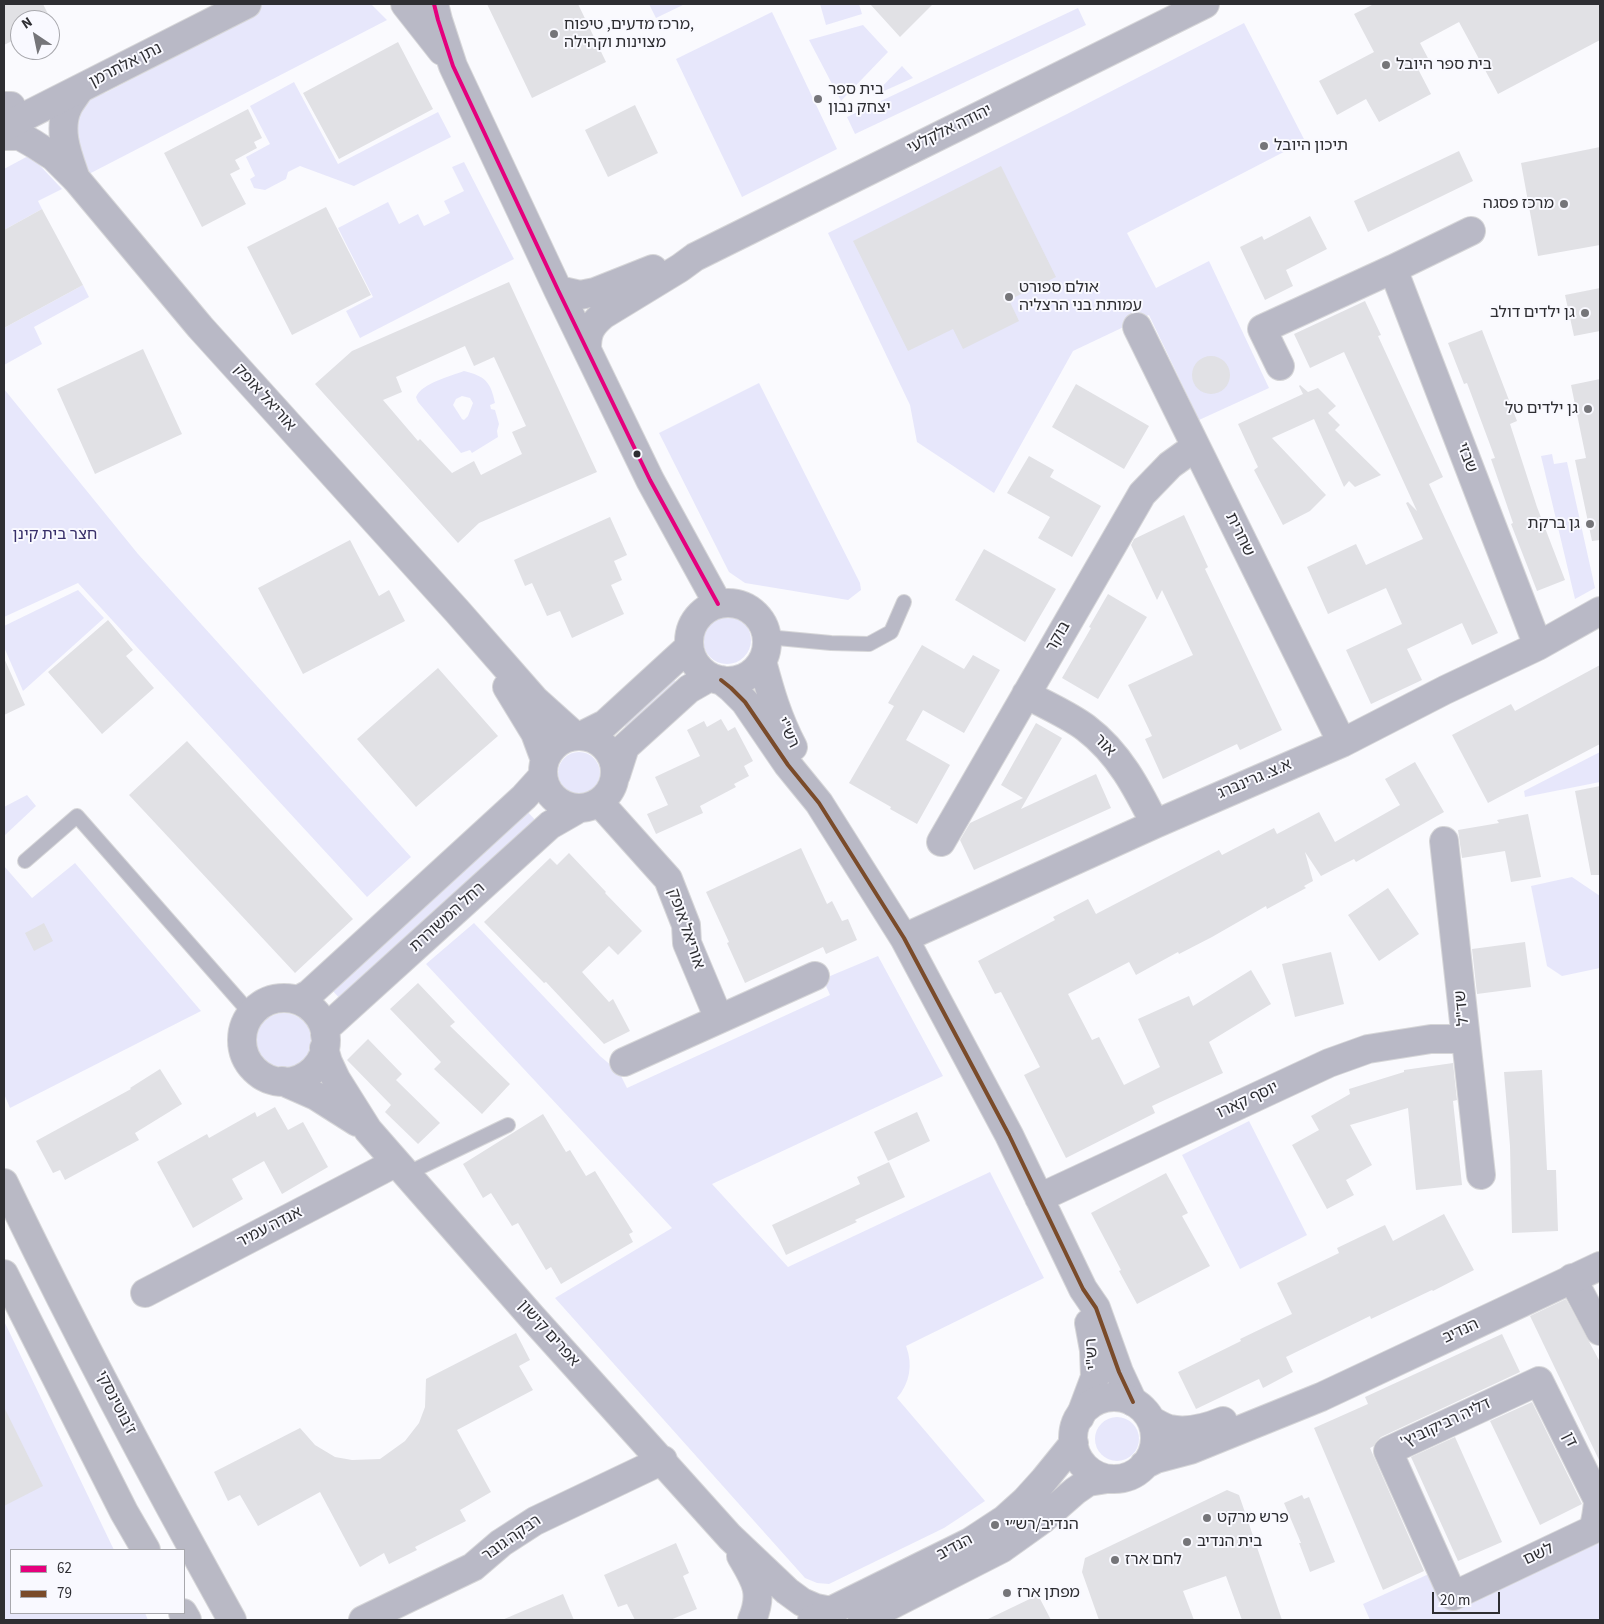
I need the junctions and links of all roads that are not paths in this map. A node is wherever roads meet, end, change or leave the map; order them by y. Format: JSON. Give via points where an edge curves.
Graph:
{"nodes":[{"id":1,"x":223,"y":4,"type":"edge"},
{"id":2,"x":247,"y":4,"type":"edge"},
{"id":3,"x":405,"y":4,"type":"edge"},
{"id":4,"x":434,"y":4,"type":"edge"},
{"id":5,"x":1205,"y":4,"type":"edge"},
{"id":6,"x":453,"y":66,"type":"junction"},
{"id":7,"x":79,"y":90,"type":"junction"},
{"id":8,"x":6,"y":112,"type":"edge"},
{"id":9,"x":4,"y":136,"type":"edge"},
{"id":10,"x":77,"y":180,"type":"junction"},
{"id":11,"x":1471,"y":231,"type":"dead end"},
{"id":12,"x":695,"y":257,"type":"junction"},
{"id":13,"x":1393,"y":269,"type":"junction"},
{"id":14,"x":558,"y":290,"type":"junction"},
{"id":15,"x":1137,"y":327,"type":"dead end"},
{"id":16,"x":587,"y":349,"type":"junction"},
{"id":17,"x":1280,"y":366,"type":"dead end"},
{"id":18,"x":1195,"y":447,"type":"junction"},
{"id":19,"x":904,"y":602,"type":"dead end"},
{"id":20,"x":718,"y":604,"type":"junction"},
{"id":21,"x":457,"y":611,"type":"junction"},
{"id":22,"x":1600,"y":611,"type":"edge"},
{"id":23,"x":689,"y":646,"type":"junction"},
{"id":24,"x":1538,"y":646,"type":"junction"},
{"id":25,"x":765,"y":649,"type":"junction"},
{"id":26,"x":716,"y":678,"type":"junction"},
{"id":27,"x":1026,"y":694,"type":"junction"},
{"id":28,"x":578,"y":736,"type":"junction"},
{"id":29,"x":1342,"y":743,"type":"junction"},
{"id":30,"x":544,"y":768,"type":"junction"},
{"id":31,"x":616,"y":775,"type":"junction"},
{"id":32,"x":819,"y":802,"type":"junction"},
{"id":33,"x":589,"y":806,"type":"junction"},
{"id":34,"x":1155,"y":824,"type":"junction"},
{"id":35,"x":1444,"y":841,"type":"dead end"},
{"id":36,"x":940,"y":842,"type":"dead end"},
{"id":37,"x":25,"y":861,"type":"dead end"},
{"id":38,"x":904,"y":938,"type":"junction"},
{"id":39,"x":815,"y":976,"type":"dead end"},
{"id":40,"x":298,"y":1000,"type":"junction"},
{"id":41,"x":251,"y":1014,"type":"junction"},
{"id":42,"x":719,"y":1019,"type":"junction"},
{"id":43,"x":1466,"y":1039,"type":"junction"},
{"id":44,"x":325,"y":1041,"type":"junction"},
{"id":45,"x":624,"y":1062,"type":"dead end"},
{"id":46,"x":282,"y":1081,"type":"junction"},
{"id":47,"x":508,"y":1125,"type":"dead end"},
{"id":48,"x":368,"y":1130,"type":"junction"},
{"id":49,"x":400,"y":1168,"type":"junction"},
{"id":50,"x":1481,"y":1175,"type":"dead end"},
{"id":51,"x":4,"y":1183,"type":"edge"},
{"id":52,"x":1039,"y":1198,"type":"junction"},
{"id":53,"x":1600,"y":1266,"type":"edge"},
{"id":54,"x":4,"y":1274,"type":"edge"},
{"id":55,"x":1572,"y":1278,"type":"junction"},
{"id":56,"x":1083,"y":1289,"type":"junction"},
{"id":57,"x":145,"y":1292,"type":"dead end"},
{"id":58,"x":1600,"y":1331,"type":"edge"},
{"id":59,"x":1539,"y":1381,"type":"joint"},
{"id":60,"x":1321,"y":1397,"type":"junction"},
{"id":61,"x":1142,"y":1411,"type":"junction"},
{"id":62,"x":1080,"y":1417,"type":"junction"},
{"id":63,"x":1074,"y":1443,"type":"junction"},
{"id":64,"x":663,"y":1460,"type":"junction"},
{"id":65,"x":1144,"y":1465,"type":"junction"},
{"id":66,"x":1107,"y":1479,"type":"junction"},
{"id":67,"x":1599,"y":1497,"type":"edge"},
{"id":68,"x":730,"y":1537,"type":"junction"},
{"id":69,"x":145,"y":1549,"type":"edge"},
{"id":70,"x":1453,"y":1596,"type":"joint"},
{"id":71,"x":821,"y":1616,"type":"edge"},
{"id":72,"x":232,"y":1620,"type":"edge"},
{"id":73,"x":363,"y":1620,"type":"edge"},
{"id":74,"x":752,"y":1620,"type":"edge"},
{"id":75,"x":862,"y":1620,"type":"edge"}],
"edges":[{"from":1,"to":8,"type":"street","name":"נתן אלתרמן"},
{"from":2,"to":7,"type":"street","name":"נתן אלתרמן"},
{"from":3,"to":6,"type":"street"},
{"from":4,"to":6,"type":"street"},
{"from":5,"to":12,"type":"street","name":"יהודה אלקלעי"},
{"from":6,"to":14,"type":"street"},
{"from":7,"to":8,"type":"street","name":"נתן אלתרמן"},
{"from":7,"to":10,"type":"street","name":"אוריאל אופק","via":[[68,106],[63,130]]},
{"from":9,"to":10,"type":"street","name":"אוריאל אופק","via":[[20,136],[34,144]]},
{"from":10,"to":21,"type":"street","name":"אוריאל אופק","via":[[200,328]]},
{"from":11,"to":13,"type":"street"},
{"from":12,"to":14,"type":"street","name":"יהודה אלקלעי","via":[[674,261],[595,292],[580,295]]},
{"from":12,"to":16,"type":"street","name":"יהודה אלקלעי","via":[[592,324]]},
{"from":13,"to":17,"type":"street","via":[[1262,329]]},
{"from":13,"to":24,"type":"street","name":"שבזי"},
{"from":14,"to":16,"type":"street"},
{"from":15,"to":18,"type":"street","name":"שחרית"},
{"from":16,"to":20,"type":"street","via":[[650,480]]},
{"from":18,"to":27,"type":"street","name":"בוקר","via":[[1170,465],[1142,494]]},
{"from":18,"to":29,"type":"street","name":"שחרית"},
{"from":19,"to":25,"type":"lane","via":[[891,632],[869,644],[831,643]]},
{"from":20,"to":23,"type":"street","via":[[697,618]]},
{"from":20,"to":25,"type":"street","via":[[730,603],[747,608],[761,620]]},
{"from":21,"to":28,"type":"street","name":"אוריאל אופק","via":[[535,700]]},
{"from":21,"to":30,"type":"street","name":"אוריאל אופק","via":[[523,711],[535,733]]},
{"from":22,"to":24,"type":"street","name":"א.צ. גרינברג"},
{"from":23,"to":26,"type":"street","via":[[696,664]]},
{"from":23,"to":28,"type":"street","via":[[605,724]]},
{"from":24,"to":29,"type":"street","name":"א.צ. גרינברג"},
{"from":25,"to":26,"type":"street","via":[[755,670],[744,677],[733,681]]},
{"from":25,"to":32,"type":"street","name":"רש\"י","via":[[770,690],[781,725]]},
{"from":26,"to":31,"type":"street","via":[[689,689],[625,747]]},
{"from":26,"to":32,"type":"street","name":"רש\"י","via":[[745,702],[788,765]]},
{"from":27,"to":34,"type":"street","name":"אור","via":[[1086,728],[1112,753],[1136,785]]},
{"from":27,"to":36,"type":"street","name":"בוקר"},
{"from":28,"to":30,"type":"street","via":[[559,742],[550,750]]},
{"from":28,"to":31,"type":"street","via":[[597,740],[606,747]]},
{"from":29,"to":34,"type":"street","name":"א.צ. גרינברג"},
{"from":30,"to":33,"type":"street","via":[[549,793],[557,801],[567,807]]},
{"from":30,"to":40,"type":"street","via":[[524,797],[309,994]]},
{"from":31,"to":33,"type":"street","via":[[611,790]]},
{"from":32,"to":38,"type":"street","name":"רש\"י"},
{"from":33,"to":42,"type":"street","name":"אוריאל אופק","via":[[668,879],[686,925],[687,943]]},
{"from":33,"to":44,"type":"street","name":"רחל המשוררת","via":[[550,825],[326,1028]]},
{"from":34,"to":38,"type":"street","name":"א.צ. גרינברג"},
{"from":35,"to":43,"type":"street","name":"שד\"ל"},
{"from":37,"to":41,"type":"lane","via":[[77,816]]},
{"from":38,"to":52,"type":"street","name":"רש\"י"},
{"from":39,"to":42,"type":"street"},
{"from":40,"to":41,"type":"street","via":[[272,1000]]},
{"from":40,"to":44,"type":"street","via":[[318,1016]]},
{"from":41,"to":46,"type":"street","via":[[242,1032],[246,1057],[258,1072],[269,1079]]},
{"from":42,"to":45,"type":"street"},
{"from":43,"to":50,"type":"street","name":"שד\"ל"},
{"from":43,"to":52,"type":"street","name":"יוסף קארו","via":[[1431,1039],[1368,1049]]},
{"from":44,"to":46,"type":"street","via":[[320,1060],[312,1070],[301,1078]]},
{"from":44,"to":48,"type":"street","name":"אפרים קישון","via":[[328,1062],[340,1087]]},
{"from":46,"to":48,"type":"street","name":"אפרים קישון","via":[[325,1101]]},
{"from":47,"to":49,"type":"lane"},
{"from":48,"to":49,"type":"street","name":"אפרים קישון"},
{"from":49,"to":57,"type":"street","name":"אנדה עמיר"},
{"from":49,"to":64,"type":"street","name":"אפרים קישון"},
{"from":51,"to":72,"type":"main road","name":"ז'בוטינסקי","via":[[164,1496]]},
{"from":52,"to":56,"type":"street","name":"רש\"י"},
{"from":53,"to":55,"type":"street","name":"הנדיב"},
{"from":54,"to":69,"type":"main road"},
{"from":55,"to":58,"type":"street"},
{"from":55,"to":60,"type":"street","name":"הנדיב"},
{"from":56,"to":61,"type":"street","name":"רש\"י","via":[[1096,1308],[1119,1372]]},
{"from":56,"to":62,"type":"street","name":"רש\"י","via":[[1094,1350],[1095,1377]]},
{"from":59,"to":67,"type":"street","name":"דן"},
{"from":59,"to":70,"type":"street","name":"'דליה רביקוביץ","via":[[1388,1452]]},
{"from":60,"to":61,"type":"street","name":"הנדיב","via":[[1268,1403],[1209,1427],[1192,1430],[1168,1429]]},
{"from":60,"to":65,"type":"street","name":"הנדיב"},
{"from":61,"to":62,"type":"street","via":[[1122,1398],[1109,1398],[1087,1408]]},
{"from":61,"to":65,"type":"street","via":[[1154,1428],[1155,1445]]},
{"from":62,"to":63,"type":"street","via":[[1074,1430]]},
{"from":63,"to":66,"type":"street","via":[[1076,1453],[1088,1470]]},
{"from":63,"to":71,"type":"street","name":"הנדיב","via":[[1025,1501],[1005,1519],[970,1542]]},
{"from":64,"to":68,"type":"street","name":"אפרים קישון"},
{"from":64,"to":73,"type":"street","name":"רבקה גובר","via":[[535,1521],[501,1543],[473,1567]]},
{"from":65,"to":66,"type":"street","via":[[1130,1476]]},
{"from":66,"to":75,"type":"street","name":"הנדיב","via":[[1088,1482],[1001,1549]]},
{"from":67,"to":70,"type":"street","name":"לשם","via":[[1592,1530]]},
{"from":68,"to":71,"type":"street","name":"אפרים קישון","via":[[787,1591],[816,1608]]},
{"from":68,"to":74,"type":"street","name":"אפרים קישון","via":[[756,1582],[758,1598]]}]}
